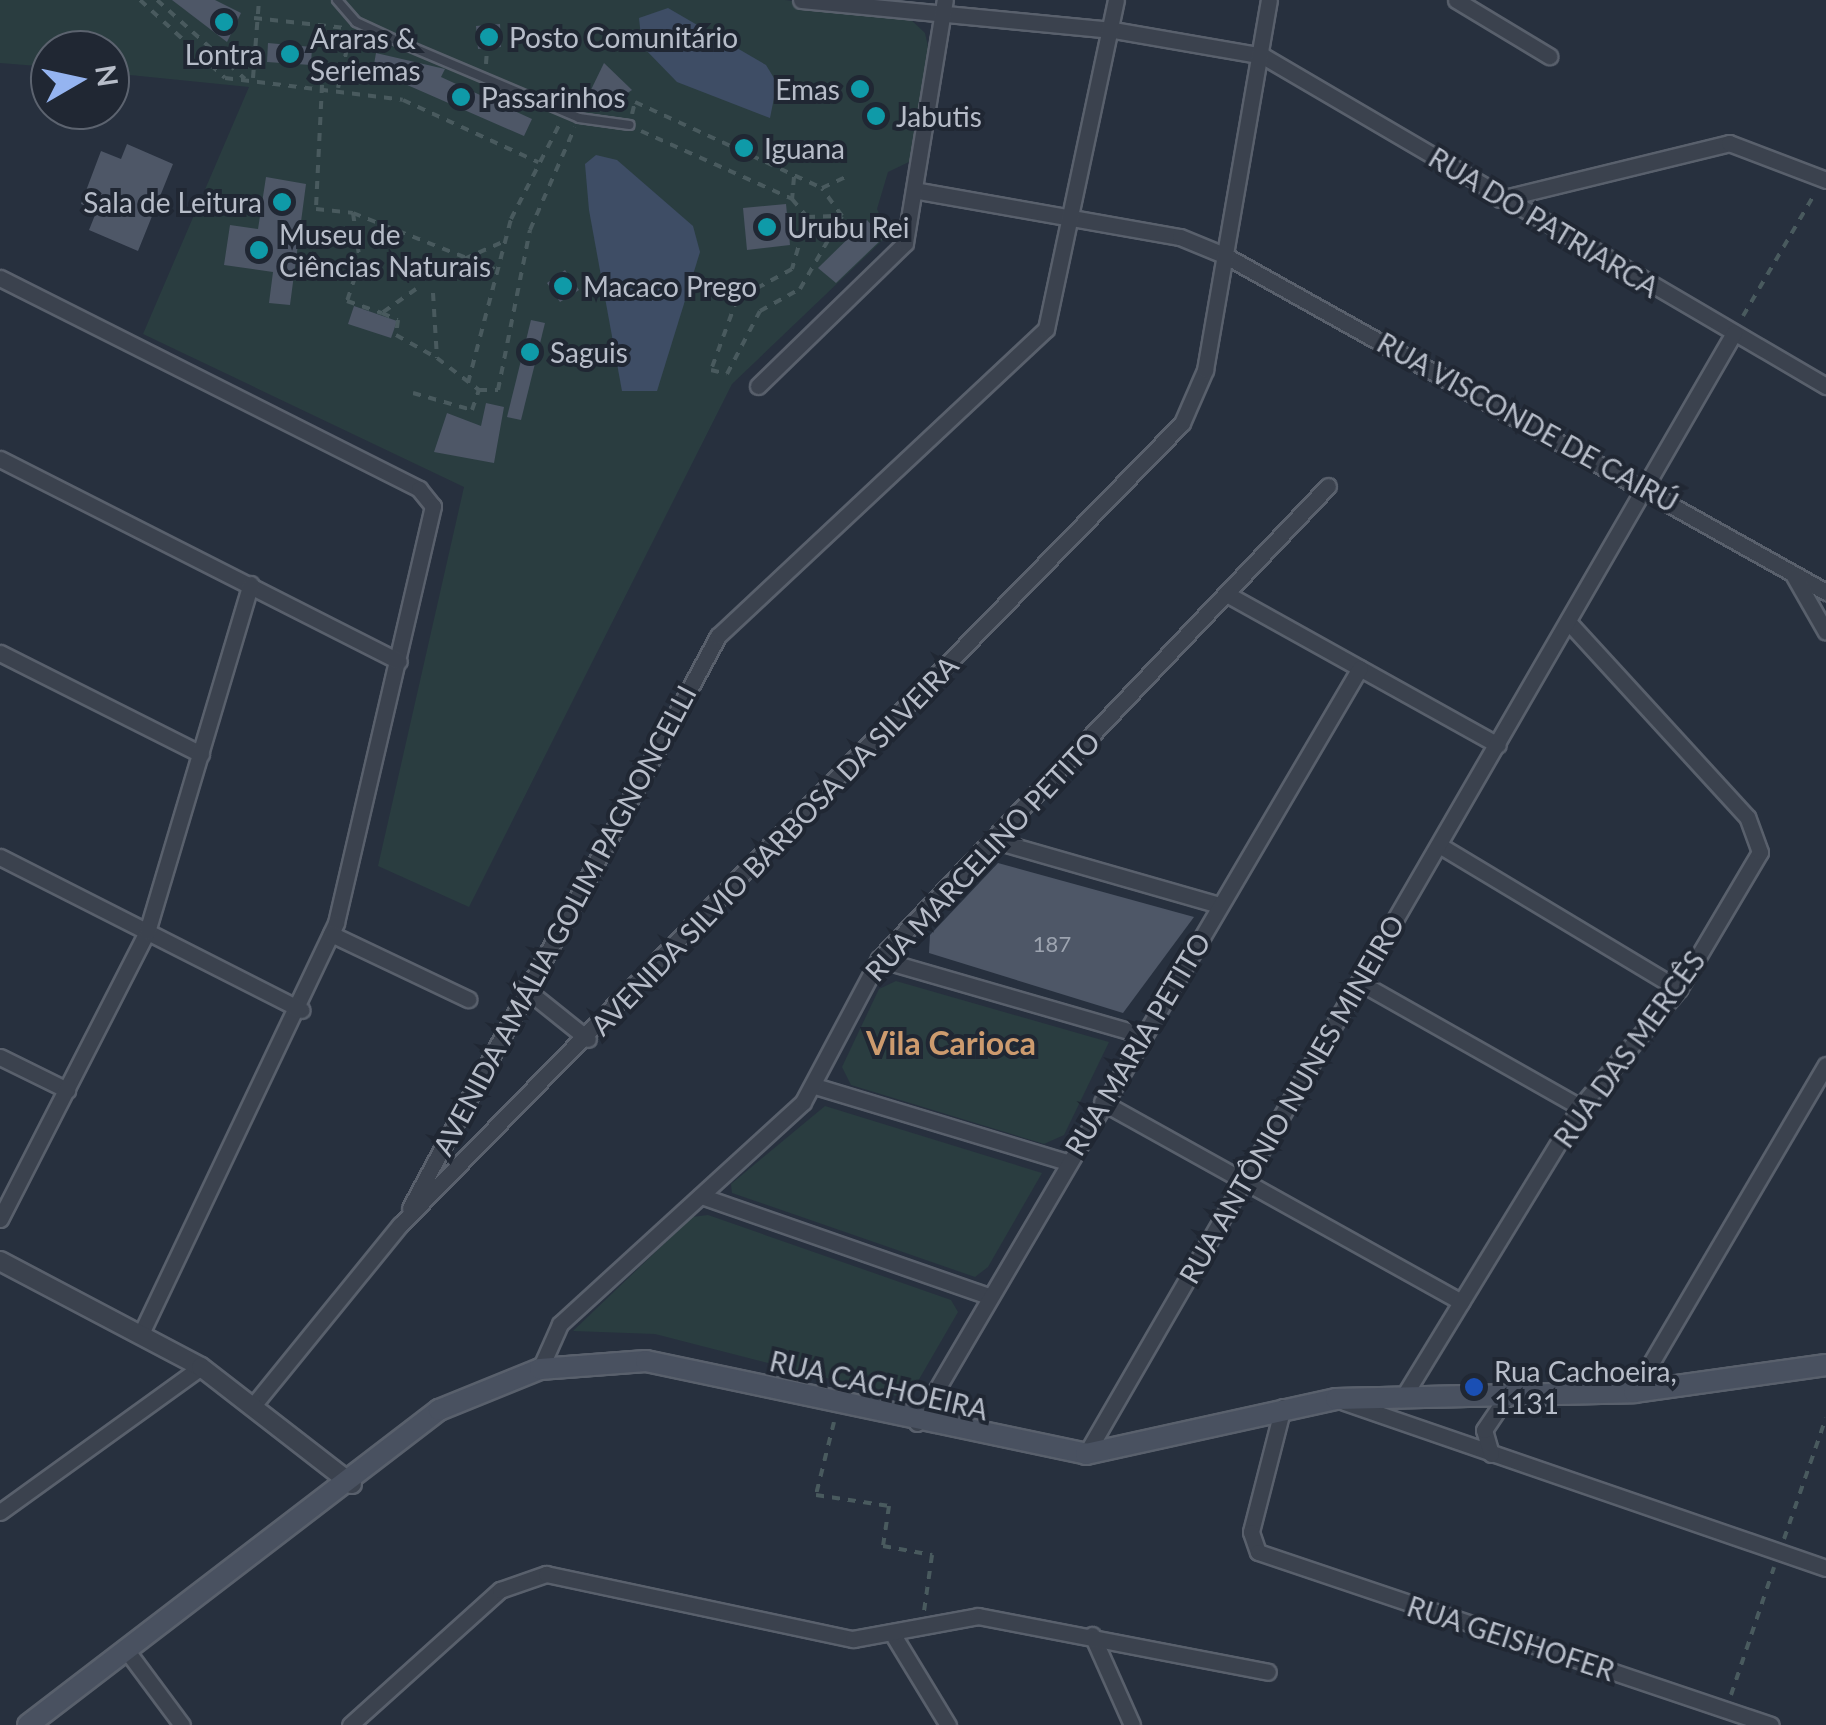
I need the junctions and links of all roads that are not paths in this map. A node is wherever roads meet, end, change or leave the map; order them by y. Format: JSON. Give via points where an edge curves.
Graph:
{"nodes":[{"id":1,"x":337,"y":0,"type":"edge"},
{"id":2,"x":800,"y":0,"type":"edge"},
{"id":3,"x":1116,"y":0,"type":"edge"},
{"id":4,"x":1269,"y":0,"type":"edge"},
{"id":5,"x":1456,"y":0,"type":"edge"},
{"id":6,"x":946,"y":8,"type":"edge"},
{"id":7,"x":1113,"y":30,"type":"junction"},
{"id":8,"x":1264,"y":56,"type":"junction"},
{"id":9,"x":1549,"y":56,"type":"dead end"},
{"id":10,"x":630,"y":126,"type":"road end"},
{"id":11,"x":1824,"y":179,"type":"edge"},
{"id":12,"x":919,"y":191,"type":"junction"},
{"id":13,"x":1500,"y":199,"type":"junction"},
{"id":14,"x":1072,"y":217,"type":"junction"},
{"id":15,"x":1226,"y":256,"type":"junction"},
{"id":16,"x":0,"y":278,"type":"edge"},
{"id":17,"x":1734,"y":333,"type":"junction"},
{"id":18,"x":758,"y":386,"type":"dead end"},
{"id":19,"x":1826,"y":386,"type":"edge"},
{"id":20,"x":0,"y":459,"type":"edge"},
{"id":21,"x":1328,"y":486,"type":"dead end"},
{"id":22,"x":1650,"y":488,"type":"junction"},
{"id":23,"x":1792,"y":572,"type":"junction"},
{"id":24,"x":251,"y":584,"type":"junction"},
{"id":25,"x":1826,"y":592,"type":"edge"},
{"id":26,"x":1232,"y":597,"type":"junction"},
{"id":27,"x":1570,"y":624,"type":"junction"},
{"id":28,"x":1826,"y":632,"type":"edge"},
{"id":29,"x":0,"y":654,"type":"edge"},
{"id":30,"x":399,"y":661,"type":"junction"},
{"id":31,"x":1360,"y":668,"type":"junction"},
{"id":32,"x":1498,"y":745,"type":"junction"},
{"id":33,"x":201,"y":754,"type":"junction"},
{"id":34,"x":996,"y":841,"type":"junction"},
{"id":35,"x":1439,"y":845,"type":"junction"},
{"id":36,"x":0,"y":856,"type":"edge"},
{"id":37,"x":1219,"y":904,"type":"junction"},
{"id":38,"x":147,"y":932,"type":"junction"},
{"id":39,"x":331,"y":934,"type":"junction"},
{"id":40,"x":879,"y":959,"type":"junction"},
{"id":41,"x":1359,"y":982,"type":"junction"},
{"id":42,"x":523,"y":986,"type":"junction"},
{"id":43,"x":1678,"y":989,"type":"junction"},
{"id":44,"x":468,"y":999,"type":"dead end"},
{"id":45,"x":301,"y":1010,"type":"junction"},
{"id":46,"x":1143,"y":1035,"type":"junction"},
{"id":47,"x":588,"y":1039,"type":"junction"},
{"id":48,"x":0,"y":1057,"type":"edge"},
{"id":49,"x":1826,"y":1066,"type":"edge"},
{"id":50,"x":815,"y":1086,"type":"junction"},
{"id":51,"x":67,"y":1090,"type":"junction"},
{"id":52,"x":1102,"y":1102,"type":"junction"},
{"id":53,"x":1580,"y":1107,"type":"junction"},
{"id":54,"x":1066,"y":1162,"type":"junction"},
{"id":55,"x":1246,"y":1180,"type":"junction"},
{"id":56,"x":701,"y":1196,"type":"junction"},
{"id":57,"x":0,"y":1219,"type":"edge"},
{"id":58,"x":400,"y":1226,"type":"junction"},
{"id":59,"x":0,"y":1261,"type":"edge"},
{"id":60,"x":988,"y":1296,"type":"junction"},
{"id":61,"x":1461,"y":1302,"type":"junction"},
{"id":62,"x":141,"y":1332,"type":"junction"},
{"id":63,"x":1826,"y":1365,"type":"edge"},
{"id":64,"x":201,"y":1367,"type":"junction"},
{"id":65,"x":540,"y":1370,"type":"junction"},
{"id":66,"x":1634,"y":1392,"type":"junction"},
{"id":67,"x":1402,"y":1398,"type":"junction"},
{"id":68,"x":1505,"y":1399,"type":"junction"},
{"id":69,"x":1336,"y":1400,"type":"junction"},
{"id":70,"x":256,"y":1402,"type":"junction"},
{"id":71,"x":1283,"y":1407,"type":"junction"},
{"id":72,"x":916,"y":1423,"type":"junction"},
{"id":73,"x":1086,"y":1454,"type":"junction"},
{"id":74,"x":1491,"y":1454,"type":"junction"},
{"id":75,"x":352,"y":1484,"type":"junction"},
{"id":76,"x":0,"y":1512,"type":"edge"},
{"id":77,"x":1826,"y":1568,"type":"edge"},
{"id":78,"x":1092,"y":1635,"type":"junction"},
{"id":79,"x":895,"y":1638,"type":"junction"},
{"id":80,"x":130,"y":1655,"type":"junction"},
{"id":81,"x":1268,"y":1672,"type":"dead end"},
{"id":82,"x":28,"y":1725,"type":"edge"},
{"id":83,"x":182,"y":1725,"type":"edge"},
{"id":84,"x":350,"y":1725,"type":"edge"},
{"id":85,"x":948,"y":1725,"type":"edge"},
{"id":86,"x":1132,"y":1725,"type":"edge"},
{"id":87,"x":1771,"y":1725,"type":"edge"}],
"edges":[{"from":1,"to":10,"type":"lane","via":[[356,22],[566,113]]},
{"from":2,"to":6,"type":"street"},
{"from":3,"to":7,"type":"street","name":"AVENIDA AMÁLIA GOLIM PAGNONCELLI"},
{"from":4,"to":8,"type":"street","name":"AVENIDA SILVIO BARBOSA DA SILVEIRA"},
{"from":5,"to":9,"type":"street"},
{"from":6,"to":7,"type":"street"},
{"from":6,"to":12,"type":"street"},
{"from":7,"to":8,"type":"street"},
{"from":7,"to":14,"type":"street","name":"AVENIDA AMÁLIA GOLIM PAGNONCELLI"},
{"from":8,"to":13,"type":"street","name":"RUA DO PATRIARCA"},
{"from":8,"to":15,"type":"street","name":"AVENIDA SILVIO BARBOSA DA SILVEIRA"},
{"from":11,"to":13,"type":"street","via":[[1729,143]]},
{"from":12,"to":14,"type":"street","name":"RUA VISCONDE DE CAIRÚ"},
{"from":12,"to":18,"type":"street","via":[[895,258]]},
{"from":13,"to":17,"type":"street","name":"RUA DO PATRIARCA"},
{"from":14,"to":15,"type":"street","name":"RUA VISCONDE DE CAIRÚ","via":[[1180,237]]},
{"from":14,"to":42,"type":"street","name":"AVENIDA AMÁLIA GOLIM PAGNONCELLI","via":[[1053,310],[1034,346],[718,636]]},
{"from":15,"to":22,"type":"street","name":"RUA VISCONDE DE CAIRÚ"},
{"from":15,"to":47,"type":"street","name":"AVENIDA SILVIO BARBOSA DA SILVEIRA","via":[[1205,370],[1166,445]]},
{"from":16,"to":30,"type":"street","via":[[430,500]]},
{"from":17,"to":19,"type":"street","name":"RUA DO PATRIARCA"},
{"from":17,"to":22,"type":"street","name":"RUA ANTÔNIO NUNES MINEIRO"},
{"from":20,"to":24,"type":"street"},
{"from":21,"to":26,"type":"street","name":"RUA MARCELINO PETITO"},
{"from":22,"to":23,"type":"street","name":"RUA VISCONDE DE CAIRÚ"},
{"from":22,"to":27,"type":"street","name":"RUA ANTÔNIO NUNES MINEIRO"},
{"from":23,"to":25,"type":"street","name":"RUA VISCONDE DE CAIRÚ"},
{"from":23,"to":28,"type":"street"},
{"from":24,"to":30,"type":"street"},
{"from":24,"to":33,"type":"street"},
{"from":26,"to":31,"type":"street"},
{"from":26,"to":34,"type":"street","name":"RUA MARCELINO PETITO"},
{"from":27,"to":32,"type":"street","name":"RUA ANTÔNIO NUNES MINEIRO"},
{"from":27,"to":43,"type":"street","name":"RUA DAS MERCÊS","via":[[1757,834],[1754,873]]},
{"from":29,"to":33,"type":"street"},
{"from":30,"to":39,"type":"street"},
{"from":31,"to":32,"type":"street"},
{"from":31,"to":37,"type":"street","name":"RUA MARIA PETITO"},
{"from":32,"to":35,"type":"street","name":"RUA ANTÔNIO NUNES MINEIRO"},
{"from":33,"to":38,"type":"street"},
{"from":34,"to":37,"type":"street"},
{"from":34,"to":40,"type":"street","name":"RUA MARCELINO PETITO"},
{"from":35,"to":41,"type":"street","name":"RUA ANTÔNIO NUNES MINEIRO"},
{"from":35,"to":43,"type":"street"},
{"from":36,"to":38,"type":"street"},
{"from":37,"to":46,"type":"street","name":"RUA MARIA PETITO"},
{"from":38,"to":45,"type":"street"},
{"from":38,"to":51,"type":"street"},
{"from":39,"to":44,"type":"street"},
{"from":39,"to":45,"type":"street"},
{"from":40,"to":46,"type":"street"},
{"from":40,"to":50,"type":"street","name":"RUA MARCELINO PETITO"},
{"from":41,"to":53,"type":"street"},
{"from":41,"to":55,"type":"street","name":"RUA ANTÔNIO NUNES MINEIRO"},
{"from":42,"to":47,"type":"street"},
{"from":42,"to":58,"type":"street","name":"AVENIDA AMÁLIA GOLIM PAGNONCELLI"},
{"from":43,"to":53,"type":"street","name":"RUA DAS MERCÊS"},
{"from":45,"to":62,"type":"street"},
{"from":46,"to":52,"type":"street","name":"RUA MARIA PETITO"},
{"from":47,"to":58,"type":"street","name":"AVENIDA SILVIO BARBOSA DA SILVEIRA"},
{"from":48,"to":51,"type":"street"},
{"from":49,"to":66,"type":"street"},
{"from":50,"to":54,"type":"street"},
{"from":50,"to":56,"type":"street","name":"RUA MARCELINO PETITO"},
{"from":51,"to":57,"type":"street"},
{"from":52,"to":54,"type":"street","name":"RUA MARIA PETITO"},
{"from":52,"to":55,"type":"street"},
{"from":53,"to":61,"type":"street","name":"RUA DAS MERCÊS"},
{"from":54,"to":60,"type":"street","name":"RUA MARIA PETITO"},
{"from":55,"to":61,"type":"street"},
{"from":55,"to":73,"type":"street","name":"RUA ANTÔNIO NUNES MINEIRO"},
{"from":56,"to":60,"type":"street"},
{"from":56,"to":65,"type":"street","name":"RUA MARCELINO PETITO","via":[[560,1324]]},
{"from":58,"to":70,"type":"street","name":"AVENIDA SILVIO BARBOSA DA SILVEIRA"},
{"from":59,"to":62,"type":"street"},
{"from":60,"to":72,"type":"street","name":"RUA MARIA PETITO"},
{"from":61,"to":67,"type":"street","name":"RUA DAS MERCÊS"},
{"from":62,"to":64,"type":"street"},
{"from":63,"to":66,"type":"main road","name":"RUA CACHOEIRA"},
{"from":64,"to":70,"type":"street"},
{"from":64,"to":76,"type":"street"},
{"from":65,"to":72,"type":"main road","name":"RUA CACHOEIRA","via":[[646,1361]]},
{"from":65,"to":75,"type":"main road","name":"RUA CACHOEIRA","via":[[439,1410]]},
{"from":66,"to":68,"type":"main road","name":"RUA CACHOEIRA"},
{"from":67,"to":68,"type":"main road","name":"RUA CACHOEIRA"},
{"from":67,"to":69,"type":"main road","name":"RUA CACHOEIRA"},
{"from":68,"to":74,"type":"street","via":[[1484,1430]]},
{"from":69,"to":71,"type":"main road","name":"RUA CACHOEIRA"},
{"from":69,"to":74,"type":"street"},
{"from":70,"to":75,"type":"street"},
{"from":71,"to":73,"type":"main road","name":"RUA CACHOEIRA","via":[[1130,1451]]},
{"from":71,"to":87,"type":"street","name":"RUA GEISHOFER","via":[[1254,1547]]},
{"from":72,"to":73,"type":"main road","name":"RUA CACHOEIRA"},
{"from":74,"to":77,"type":"street"},
{"from":75,"to":80,"type":"main road","name":"RUA CACHOEIRA"},
{"from":78,"to":79,"type":"street","via":[[978,1616]]},
{"from":78,"to":81,"type":"street"},
{"from":78,"to":86,"type":"street"},
{"from":79,"to":84,"type":"street","via":[[853,1639],[546,1574],[500,1590]]},
{"from":79,"to":85,"type":"street"},
{"from":80,"to":82,"type":"main road","name":"RUA CACHOEIRA"},
{"from":80,"to":83,"type":"street"}]}
